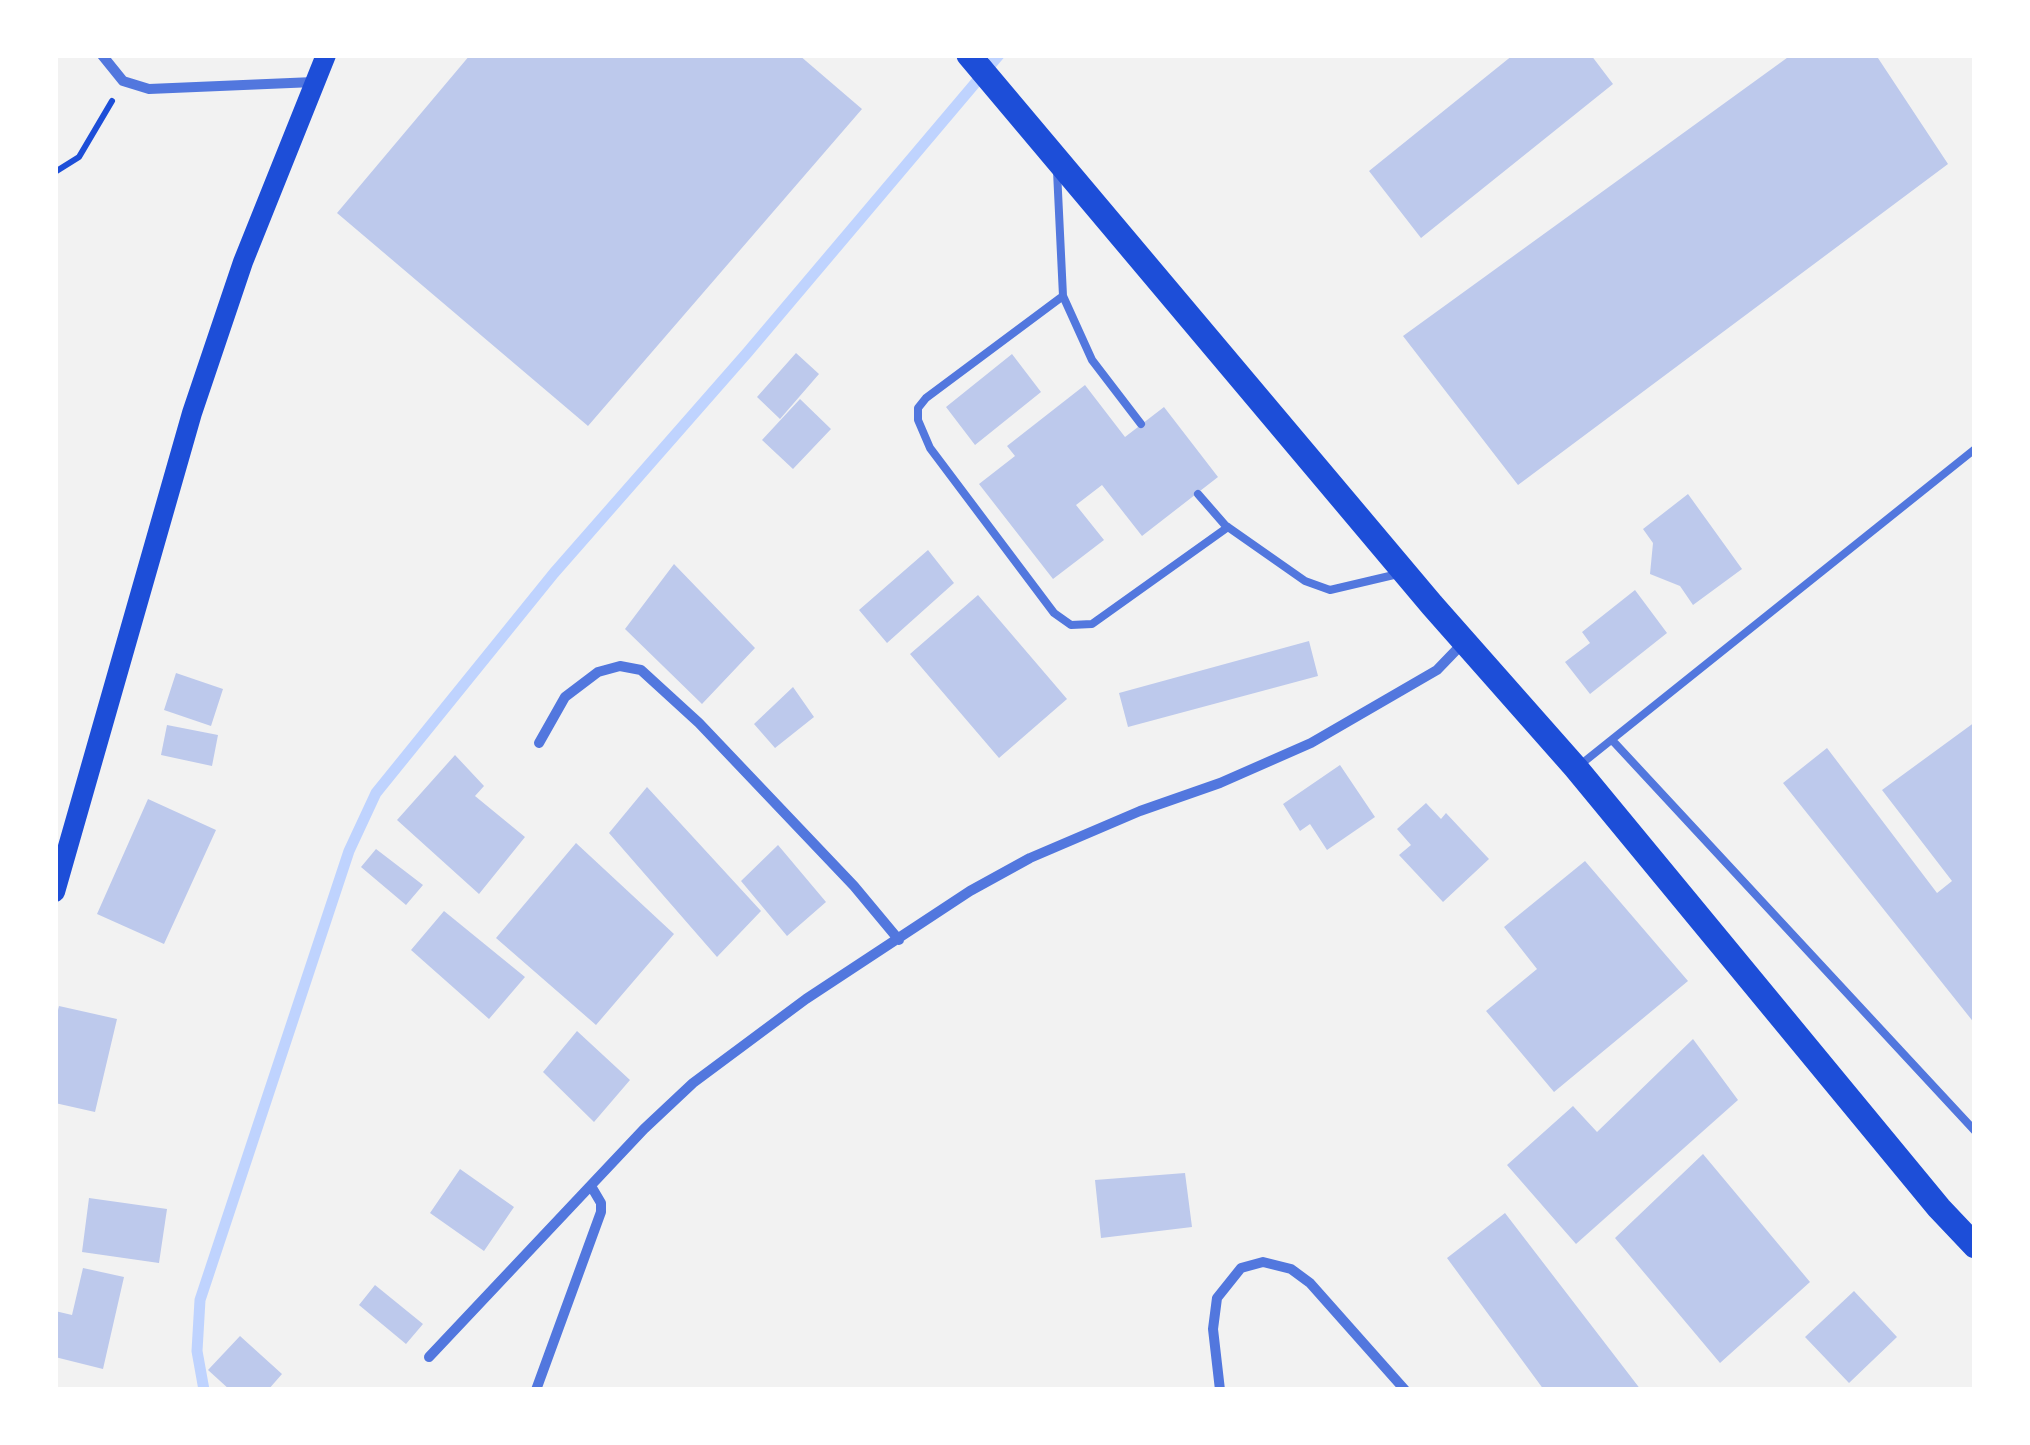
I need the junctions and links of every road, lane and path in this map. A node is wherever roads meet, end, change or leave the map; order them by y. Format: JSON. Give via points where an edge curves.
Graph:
{"nodes":[{"id":1,"x":102,"y":55,"type":"edge"},
{"id":2,"x":326,"y":55,"type":"edge"},
{"id":3,"x":969,"y":55,"type":"edge"},
{"id":4,"x":123,"y":81,"type":"junction"},
{"id":5,"x":314,"y":82,"type":"junction"},
{"id":6,"x":1056,"y":156,"type":"junction"},
{"id":7,"x":55,"y":172,"type":"edge"},
{"id":8,"x":1063,"y":296,"type":"junction"},
{"id":9,"x":1141,"y":424,"type":"dead end"},
{"id":10,"x":1975,"y":450,"type":"edge"},
{"id":11,"x":1198,"y":494,"type":"dead end"},
{"id":12,"x":1228,"y":527,"type":"junction"},
{"id":13,"x":1404,"y":572,"type":"junction"},
{"id":14,"x":1464,"y":642,"type":"junction"},
{"id":15,"x":1612,"y":740,"type":"junction"},
{"id":16,"x":538,"y":743,"type":"dead end"},
{"id":17,"x":1576,"y":768,"type":"junction"},
{"id":18,"x":55,"y":892,"type":"edge"},
{"id":19,"x":899,"y":940,"type":"junction"},
{"id":20,"x":1975,"y":1130,"type":"edge"},
{"id":21,"x":591,"y":1186,"type":"junction"},
{"id":22,"x":1975,"y":1246,"type":"edge"},
{"id":23,"x":428,"y":1357,"type":"dead end"},
{"id":24,"x":536,"y":1390,"type":"edge"},
{"id":25,"x":1220,"y":1390,"type":"edge"},
{"id":26,"x":1405,"y":1390,"type":"edge"}],
"edges":[{"from":1,"to":4,"type":"street"},
{"from":2,"to":5,"type":"main road"},
{"from":3,"to":6,"type":"main road"},
{"from":4,"to":5,"type":"street","via":[[148,89]]},
{"from":4,"to":7,"type":"path","via":[[79,157]]},
{"from":5,"to":18,"type":"main road","via":[[192,413]]},
{"from":6,"to":8,"type":"lane"},
{"from":6,"to":13,"type":"main road"},
{"from":8,"to":9,"type":"lane","via":[[1092,360]]},
{"from":8,"to":12,"type":"lane","via":[[926,398],[918,420],[930,448],[1054,613],[1071,624],[1092,624]]},
{"from":10,"to":15,"type":"lane"},
{"from":11,"to":12,"type":"lane"},
{"from":12,"to":13,"type":"lane","via":[[1304,581],[1330,590]]},
{"from":13,"to":14,"type":"main road"},
{"from":14,"to":17,"type":"main road"},
{"from":14,"to":19,"type":"street","via":[[1438,670],[1311,744],[1030,858]]},
{"from":15,"to":17,"type":"lane"},
{"from":15,"to":20,"type":"lane"},
{"from":16,"to":19,"type":"street","via":[[565,697],[598,672],[641,670],[712,736]]},
{"from":17,"to":22,"type":"main road"},
{"from":19,"to":21,"type":"street","via":[[806,998],[694,1083]]},
{"from":21,"to":23,"type":"street"},
{"from":21,"to":24,"type":"street","via":[[601,1212]]},
{"from":25,"to":26,"type":"street","via":[[1213,1329],[1217,1298],[1241,1268],[1263,1262],[1291,1269],[1310,1283]]}]}
